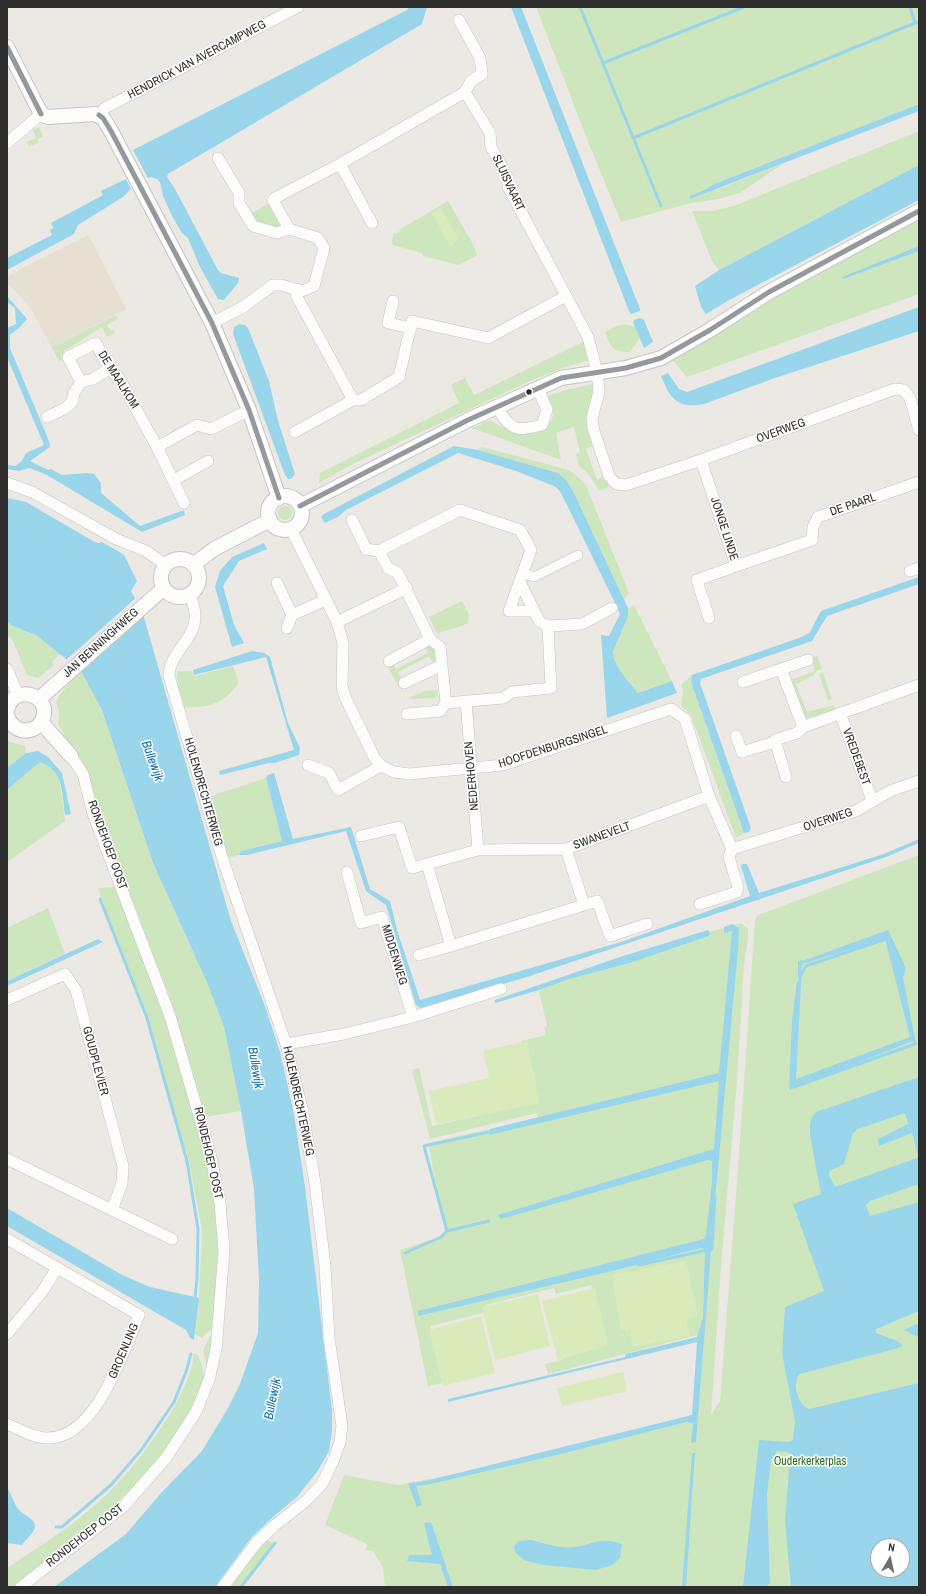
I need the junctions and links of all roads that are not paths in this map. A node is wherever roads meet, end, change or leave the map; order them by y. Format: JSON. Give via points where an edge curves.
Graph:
{"nodes":[{"id":1,"x":298,"y":7,"type":"edge"},
{"id":2,"x":459,"y":20,"type":"dead end"},
{"id":3,"x":7,"y":48,"type":"edge"},
{"id":4,"x":465,"y":92,"type":"junction"},
{"id":5,"x":41,"y":114,"type":"junction"},
{"id":6,"x":99,"y":115,"type":"junction"},
{"id":7,"x":7,"y":143,"type":"edge"},
{"id":8,"x":218,"y":158,"type":"dead end"},
{"id":9,"x":340,"y":164,"type":"junction"},
{"id":10,"x":919,"y":211,"type":"edge"},
{"id":11,"x":372,"y":223,"type":"dead end"},
{"id":12,"x":289,"y":229,"type":"junction"},
{"id":13,"x":297,"y":289,"type":"junction"},
{"id":14,"x":566,"y":296,"type":"junction"},
{"id":15,"x":393,"y":302,"type":"dead end"},
{"id":16,"x":212,"y":323,"type":"junction"},
{"id":17,"x":411,"y":328,"type":"junction"},
{"id":18,"x":109,"y":369,"type":"junction"},
{"id":19,"x":596,"y":372,"type":"junction"},
{"id":20,"x":80,"y":382,"type":"junction"},
{"id":21,"x":538,"y":389,"type":"junction"},
{"id":22,"x":353,"y":400,"type":"junction"},
{"id":23,"x":497,"y":408,"type":"junction"},
{"id":24,"x":249,"y":410,"type":"junction"},
{"id":25,"x":47,"y":417,"type":"dead end"},
{"id":26,"x":919,"y":430,"type":"edge"},
{"id":27,"x":295,"y":432,"type":"dead end"},
{"id":28,"x":157,"y":447,"type":"junction"},
{"id":29,"x":701,"y":460,"type":"junction"},
{"id":30,"x":208,"y":461,"type":"dead end"},
{"id":31,"x":174,"y":480,"type":"junction"},
{"id":32,"x":919,"y":482,"type":"edge"},
{"id":33,"x":7,"y":484,"type":"edge"},
{"id":34,"x":616,"y":484,"type":"joint"},
{"id":35,"x":279,"y":498,"type":"junction"},
{"id":36,"x":184,"y":503,"type":"dead end"},
{"id":37,"x":300,"y":506,"type":"junction"},
{"id":38,"x":270,"y":520,"type":"junction"},
{"id":39,"x":352,"y":520,"type":"dead end"},
{"id":40,"x":291,"y":529,"type":"junction"},
{"id":41,"x":379,"y":551,"type":"junction"},
{"id":42,"x":578,"y":555,"type":"dead end"},
{"id":43,"x":166,"y":564,"type":"junction"},
{"id":44,"x":193,"y":565,"type":"junction"},
{"id":45,"x":736,"y":566,"type":"junction"},
{"id":46,"x":522,"y":577,"type":"junction"},
{"id":47,"x":277,"y":583,"type":"dead end"},
{"id":48,"x":164,"y":588,"type":"junction"},
{"id":49,"x":406,"y":588,"type":"junction"},
{"id":50,"x":190,"y":594,"type":"junction"},
{"id":51,"x":325,"y":600,"type":"junction"},
{"id":52,"x":612,"y":608,"type":"dead end"},
{"id":53,"x":534,"y":610,"type":"junction"},
{"id":54,"x":292,"y":615,"type":"junction"},
{"id":55,"x":708,"y":618,"type":"dead end"},
{"id":56,"x":337,"y":622,"type":"junction"},
{"id":57,"x":548,"y":626,"type":"junction"},
{"id":58,"x":287,"y":628,"type":"dead end"},
{"id":59,"x":430,"y":639,"type":"junction"},
{"id":60,"x":389,"y":660,"type":"dead end"},
{"id":61,"x":808,"y":660,"type":"dead end"},
{"id":62,"x":442,"y":665,"type":"junction"},
{"id":63,"x":7,"y":669,"type":"edge"},
{"id":64,"x":781,"y":669,"type":"junction"},
{"id":65,"x":743,"y":682,"type":"dead end"},
{"id":66,"x":404,"y":683,"type":"dead end"},
{"id":67,"x":919,"y":685,"type":"edge"},
{"id":68,"x":18,"y":695,"type":"junction"},
{"id":69,"x":39,"y":699,"type":"junction"},
{"id":70,"x":466,"y":701,"type":"junction"},
{"id":71,"x":446,"y":703,"type":"junction"},
{"id":72,"x":7,"y":710,"type":"edge"},
{"id":73,"x":840,"y":713,"type":"junction"},
{"id":74,"x":407,"y":714,"type":"dead end"},
{"id":75,"x":41,"y":722,"type":"junction"},
{"id":76,"x":9,"y":723,"type":"edge"},
{"id":77,"x":803,"y":727,"type":"junction"},
{"id":78,"x":736,"y":736,"type":"dead end"},
{"id":79,"x":775,"y":742,"type":"junction"},
{"id":80,"x":71,"y":756,"type":"joint"},
{"id":81,"x":308,"y":765,"type":"dead end"},
{"id":82,"x":381,"y":766,"type":"junction"},
{"id":83,"x":471,"y":768,"type":"junction"},
{"id":84,"x":786,"y":778,"type":"dead end"},
{"id":85,"x":919,"y":781,"type":"edge"},
{"id":86,"x":710,"y":796,"type":"junction"},
{"id":87,"x":872,"y":800,"type":"junction"},
{"id":88,"x":362,"y":836,"type":"dead end"},
{"id":89,"x":566,"y":849,"type":"junction"},
{"id":90,"x":732,"y":849,"type":"junction"},
{"id":91,"x":478,"y":850,"type":"junction"},
{"id":92,"x":427,"y":864,"type":"junction"},
{"id":93,"x":347,"y":872,"type":"dead end"},
{"id":94,"x":700,"y":904,"type":"dead end"},
{"id":95,"x":584,"y":905,"type":"junction"},
{"id":96,"x":647,"y":924,"type":"dead end"},
{"id":97,"x":451,"y":946,"type":"junction"},
{"id":98,"x":418,"y":955,"type":"dead end"},
{"id":99,"x":501,"y":989,"type":"dead end"},
{"id":100,"x":7,"y":1000,"type":"edge"},
{"id":101,"x":413,"y":1017,"type":"junction"},
{"id":102,"x":286,"y":1044,"type":"junction"},
{"id":103,"x":7,"y":1159,"type":"edge"},
{"id":104,"x":112,"y":1210,"type":"junction"},
{"id":105,"x":7,"y":1239,"type":"edge"},
{"id":106,"x":172,"y":1239,"type":"dead end"},
{"id":107,"x":57,"y":1268,"type":"junction"},
{"id":108,"x":7,"y":1334,"type":"edge"},
{"id":109,"x":7,"y":1424,"type":"edge"},
{"id":110,"x":21,"y":1587,"type":"edge"},
{"id":111,"x":224,"y":1587,"type":"edge"}],
"edges":[{"from":1,"to":6,"type":"street","name":"HENDRICK VAN AVERCAMPWEG","via":[[105,108]]},
{"from":2,"to":4,"type":"street","via":[[480,58],[482,74],[471,81]]},
{"from":3,"to":5,"type":"street"},
{"from":4,"to":9,"type":"street"},
{"from":4,"to":14,"type":"street","name":"SLUISVAART","via":[[490,133],[491,146],[508,178],[508,187]]},
{"from":5,"to":6,"type":"street","via":[[48,117]]},
{"from":5,"to":7,"type":"street"},
{"from":6,"to":16,"type":"street","via":[[125,158]]},
{"from":8,"to":12,"type":"street","via":[[239,193],[239,203],[253,226],[277,233]]},
{"from":9,"to":11,"type":"street"},
{"from":9,"to":12,"type":"street","via":[[273,200]]},
{"from":10,"to":19,"type":"street","via":[[769,292],[661,358],[626,368]]},
{"from":12,"to":13,"type":"street","via":[[318,238],[324,248],[314,286],[302,291]]},
{"from":13,"to":16,"type":"street","via":[[273,285],[243,307]]},
{"from":13,"to":22,"type":"street","via":[[296,295]]},
{"from":14,"to":17,"type":"street","via":[[488,338],[412,321]]},
{"from":14,"to":19,"type":"street","name":"SLUISVAART","via":[[588,337]]},
{"from":15,"to":17,"type":"street","via":[[388,323]]},
{"from":16,"to":24,"type":"street"},
{"from":17,"to":22,"type":"street","via":[[399,377],[361,400]]},
{"from":18,"to":20,"type":"street","via":[[93,379]]},
{"from":18,"to":20,"type":"street","name":"DE MAALKOM","via":[[96,343],[68,357]]},
{"from":18,"to":28,"type":"street","name":"DE MAALKOM","via":[[119,378]]},
{"from":19,"to":21,"type":"street","via":[[561,378]]},
{"from":19,"to":34,"type":"street","name":"SLUISVAART","via":[[598,392],[592,418],[593,428],[609,476]]},
{"from":20,"to":25,"type":"street","via":[[72,402],[66,408]]},
{"from":21,"to":23,"type":"street"},
{"from":21,"to":23,"type":"street","via":[[547,410],[542,425],[524,430],[508,425]]},
{"from":22,"to":27,"type":"street"},
{"from":23,"to":37,"type":"street","via":[[468,420]]},
{"from":24,"to":28,"type":"street","via":[[211,429],[197,425]]},
{"from":24,"to":35,"type":"street"},
{"from":26,"to":29,"type":"street","name":"OVERWEG","via":[[910,398],[904,390],[895,389]]},
{"from":28,"to":31,"type":"street","name":"DE MAALKOM"},
{"from":29,"to":34,"type":"street","name":"OVERWEG","via":[[626,485]]},
{"from":29,"to":45,"type":"street","name":"JONGE LINDE"},
{"from":30,"to":31,"type":"street"},
{"from":31,"to":36,"type":"street","name":"DE MAALKOM"},
{"from":32,"to":45,"type":"street","name":"DE PAARL","via":[[818,517],[813,527],[812,540]]},
{"from":33,"to":43,"type":"street","via":[[32,492]]},
{"from":35,"to":37,"type":"street","via":[[289,497]]},
{"from":35,"to":38,"type":"street","via":[[270,505]]},
{"from":37,"to":40,"type":"street","via":[[301,518]]},
{"from":38,"to":40,"type":"street","via":[[278,529]]},
{"from":38,"to":44,"type":"street","via":[[214,549]]},
{"from":39,"to":41,"type":"street","via":[[366,549]]},
{"from":40,"to":51,"type":"street"},
{"from":41,"to":46,"type":"street","via":[[460,510],[520,530],[531,550]]},
{"from":41,"to":49,"type":"street","via":[[388,568],[398,573]]},
{"from":42,"to":46,"type":"street","via":[[534,577]]},
{"from":43,"to":44,"type":"street","via":[[177,559]]},
{"from":43,"to":48,"type":"street","via":[[161,576]]},
{"from":44,"to":50,"type":"street","via":[[198,580]]},
{"from":45,"to":55,"type":"street","name":"JONGE LINDE","via":[[697,580]]},
{"from":46,"to":53,"type":"street"},
{"from":46,"to":53,"type":"street","via":[[509,611]]},
{"from":47,"to":54,"type":"street"},
{"from":48,"to":50,"type":"street","via":[[173,595]]},
{"from":48,"to":69,"type":"street","name":"JAN BENNINGHWEG"},
{"from":49,"to":56,"type":"street"},
{"from":49,"to":59,"type":"street"},
{"from":50,"to":102,"type":"street","name":"HOLENDRECHTERWEG","via":[[195,612],[194,626],[172,664],[169,672],[170,681],[223,860]]},
{"from":51,"to":54,"type":"street"},
{"from":51,"to":56,"type":"street"},
{"from":52,"to":57,"type":"street","via":[[582,624]]},
{"from":53,"to":57,"type":"street","via":[[539,620]]},
{"from":54,"to":58,"type":"street"},
{"from":56,"to":82,"type":"street","via":[[342,643],[342,686],[345,697],[374,757]]},
{"from":57,"to":70,"type":"street","via":[[551,688],[512,692],[503,698]]},
{"from":59,"to":60,"type":"street"},
{"from":59,"to":62,"type":"street","via":[[440,647]]},
{"from":61,"to":64,"type":"street"},
{"from":62,"to":66,"type":"street"},
{"from":62,"to":71,"type":"street"},
{"from":63,"to":68,"type":"street"},
{"from":64,"to":65,"type":"street"},
{"from":64,"to":77,"type":"street"},
{"from":67,"to":73,"type":"street","name":"VREDEBEST"},
{"from":68,"to":69,"type":"street","via":[[33,695]]},
{"from":68,"to":72,"type":"street","via":[[9,703]]},
{"from":69,"to":75,"type":"street","via":[[44,710]]},
{"from":70,"to":71,"type":"street"},
{"from":70,"to":83,"type":"street","name":"NEDERHOVEN"},
{"from":71,"to":74,"type":"street","via":[[440,711]]},
{"from":73,"to":77,"type":"street","name":"VREDEBEST"},
{"from":73,"to":87,"type":"street","name":"VREDEBEST"},
{"from":75,"to":76,"type":"street","via":[[37,727],[27,731]]},
{"from":75,"to":80,"type":"street","name":"RONDEHOEP OOST"},
{"from":77,"to":79,"type":"street","name":"VREDEBEST","via":[[797,733]]},
{"from":78,"to":79,"type":"street","name":"VREDEBEST","via":[[742,752]]},
{"from":79,"to":84,"type":"street"},
{"from":80,"to":110,"type":"street","name":"RONDEHOEP OOST","via":[[83,774],[93,814],[170,1016],[211,1157],[220,1203],[224,1251],[216,1350],[196,1412],[166,1458],[123,1507]]},
{"from":81,"to":82,"type":"street","via":[[329,773],[338,790]]},
{"from":82,"to":83,"type":"street","name":"HOOFDENBURGSINGEL","via":[[394,772],[409,774]]},
{"from":83,"to":86,"type":"street","name":"HOOFDENBURGSINGEL","via":[[503,765],[671,709],[685,719]]},
{"from":83,"to":91,"type":"street","name":"NEDERHOVEN"},
{"from":85,"to":87,"type":"street","name":"OVERWEG"},
{"from":86,"to":89,"type":"street","name":"SWANEVELT"},
{"from":86,"to":90,"type":"street","name":"HOOFDENBURGSINGEL"},
{"from":87,"to":90,"type":"street","name":"OVERWEG","via":[[856,811]]},
{"from":88,"to":92,"type":"street","via":[[399,826],[412,868]]},
{"from":89,"to":91,"type":"street"},
{"from":89,"to":95,"type":"street","name":"SWANEVELT"},
{"from":90,"to":94,"type":"street","name":"HOOFDENBURGSINGEL","via":[[729,857],[737,892]]},
{"from":91,"to":92,"type":"street"},
{"from":92,"to":97,"type":"street"},
{"from":93,"to":101,"type":"street","name":"MIDDENWEG","via":[[362,923],[382,917]]},
{"from":95,"to":96,"type":"street","via":[[597,901],[610,936]]},
{"from":95,"to":97,"type":"street"},
{"from":97,"to":98,"type":"street"},
{"from":99,"to":101,"type":"street"},
{"from":100,"to":104,"type":"street","name":"GOUDPLEVIER","via":[[65,974],[76,990],[123,1166],[122,1183]]},
{"from":101,"to":102,"type":"street","via":[[344,1034]]},
{"from":102,"to":111,"type":"street","name":"HOLENDRECHTERWEG","via":[[302,1108],[315,1183],[325,1266],[329,1338],[342,1426],[340,1442],[322,1484],[257,1542]]},
{"from":103,"to":104,"type":"street"},
{"from":104,"to":106,"type":"street"},
{"from":105,"to":107,"type":"street","name":"GROENLING"},
{"from":107,"to":108,"type":"street","via":[[42,1292]]},
{"from":107,"to":109,"type":"street","name":"GROENLING","via":[[139,1315],[107,1390],[78,1427],[60,1437],[46,1438],[28,1434]]}]}
